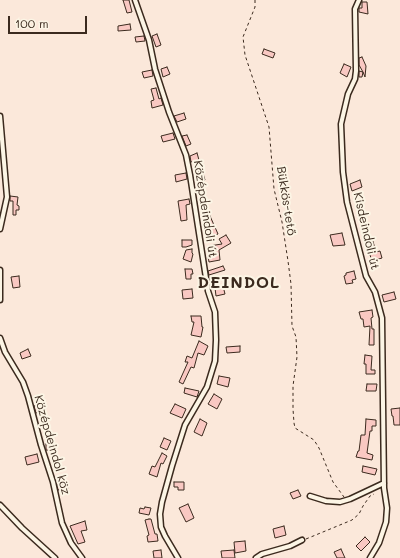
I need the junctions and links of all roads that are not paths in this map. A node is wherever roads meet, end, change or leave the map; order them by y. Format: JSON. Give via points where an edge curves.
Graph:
{"nodes":[{"id":1,"x":135,"y":0,"type":"edge"},
{"id":2,"x":359,"y":0,"type":"edge"},
{"id":3,"x":0,"y":116,"type":"edge"},
{"id":4,"x":0,"y":229,"type":"edge"},
{"id":5,"x":0,"y":270,"type":"edge"},
{"id":6,"x":0,"y":300,"type":"edge"},
{"id":7,"x":0,"y":338,"type":"edge"},
{"id":8,"x":384,"y":483,"type":"junction"},
{"id":9,"x":310,"y":496,"type":"dead end"},
{"id":10,"x":0,"y":505,"type":"edge"},
{"id":11,"x":302,"y":540,"type":"road end"},
{"id":12,"x":55,"y":558,"type":"edge"},
{"id":13,"x":82,"y":558,"type":"edge"},
{"id":14,"x":178,"y":558,"type":"edge"},
{"id":15,"x":256,"y":558,"type":"edge"},
{"id":16,"x":370,"y":558,"type":"edge"}],
"edges":[{"from":1,"to":14,"type":"street","name":"Középdeindoli út","via":[[169,112],[186,155],[208,291],[215,312],[215,361],[207,387],[185,425],[160,514],[161,527]]},
{"from":2,"to":8,"type":"street","name":"Kisdeindoli út","via":[[355,9],[355,79],[348,94],[341,124],[347,202],[363,268],[375,292],[382,318]]},
{"from":3,"to":4,"type":"street","via":[[7,197]]},
{"from":5,"to":6,"type":"street"},
{"from":7,"to":13,"type":"street","name":"Középdeindol köz","via":[[28,396],[62,523],[71,543]]},
{"from":8,"to":9,"type":"street","via":[[340,502]]},
{"from":8,"to":16,"type":"street","name":"Kisdeindoli út","via":[[387,508],[385,528]]},
{"from":10,"to":12,"type":"street"},
{"from":11,"to":15,"type":"street"}]}
